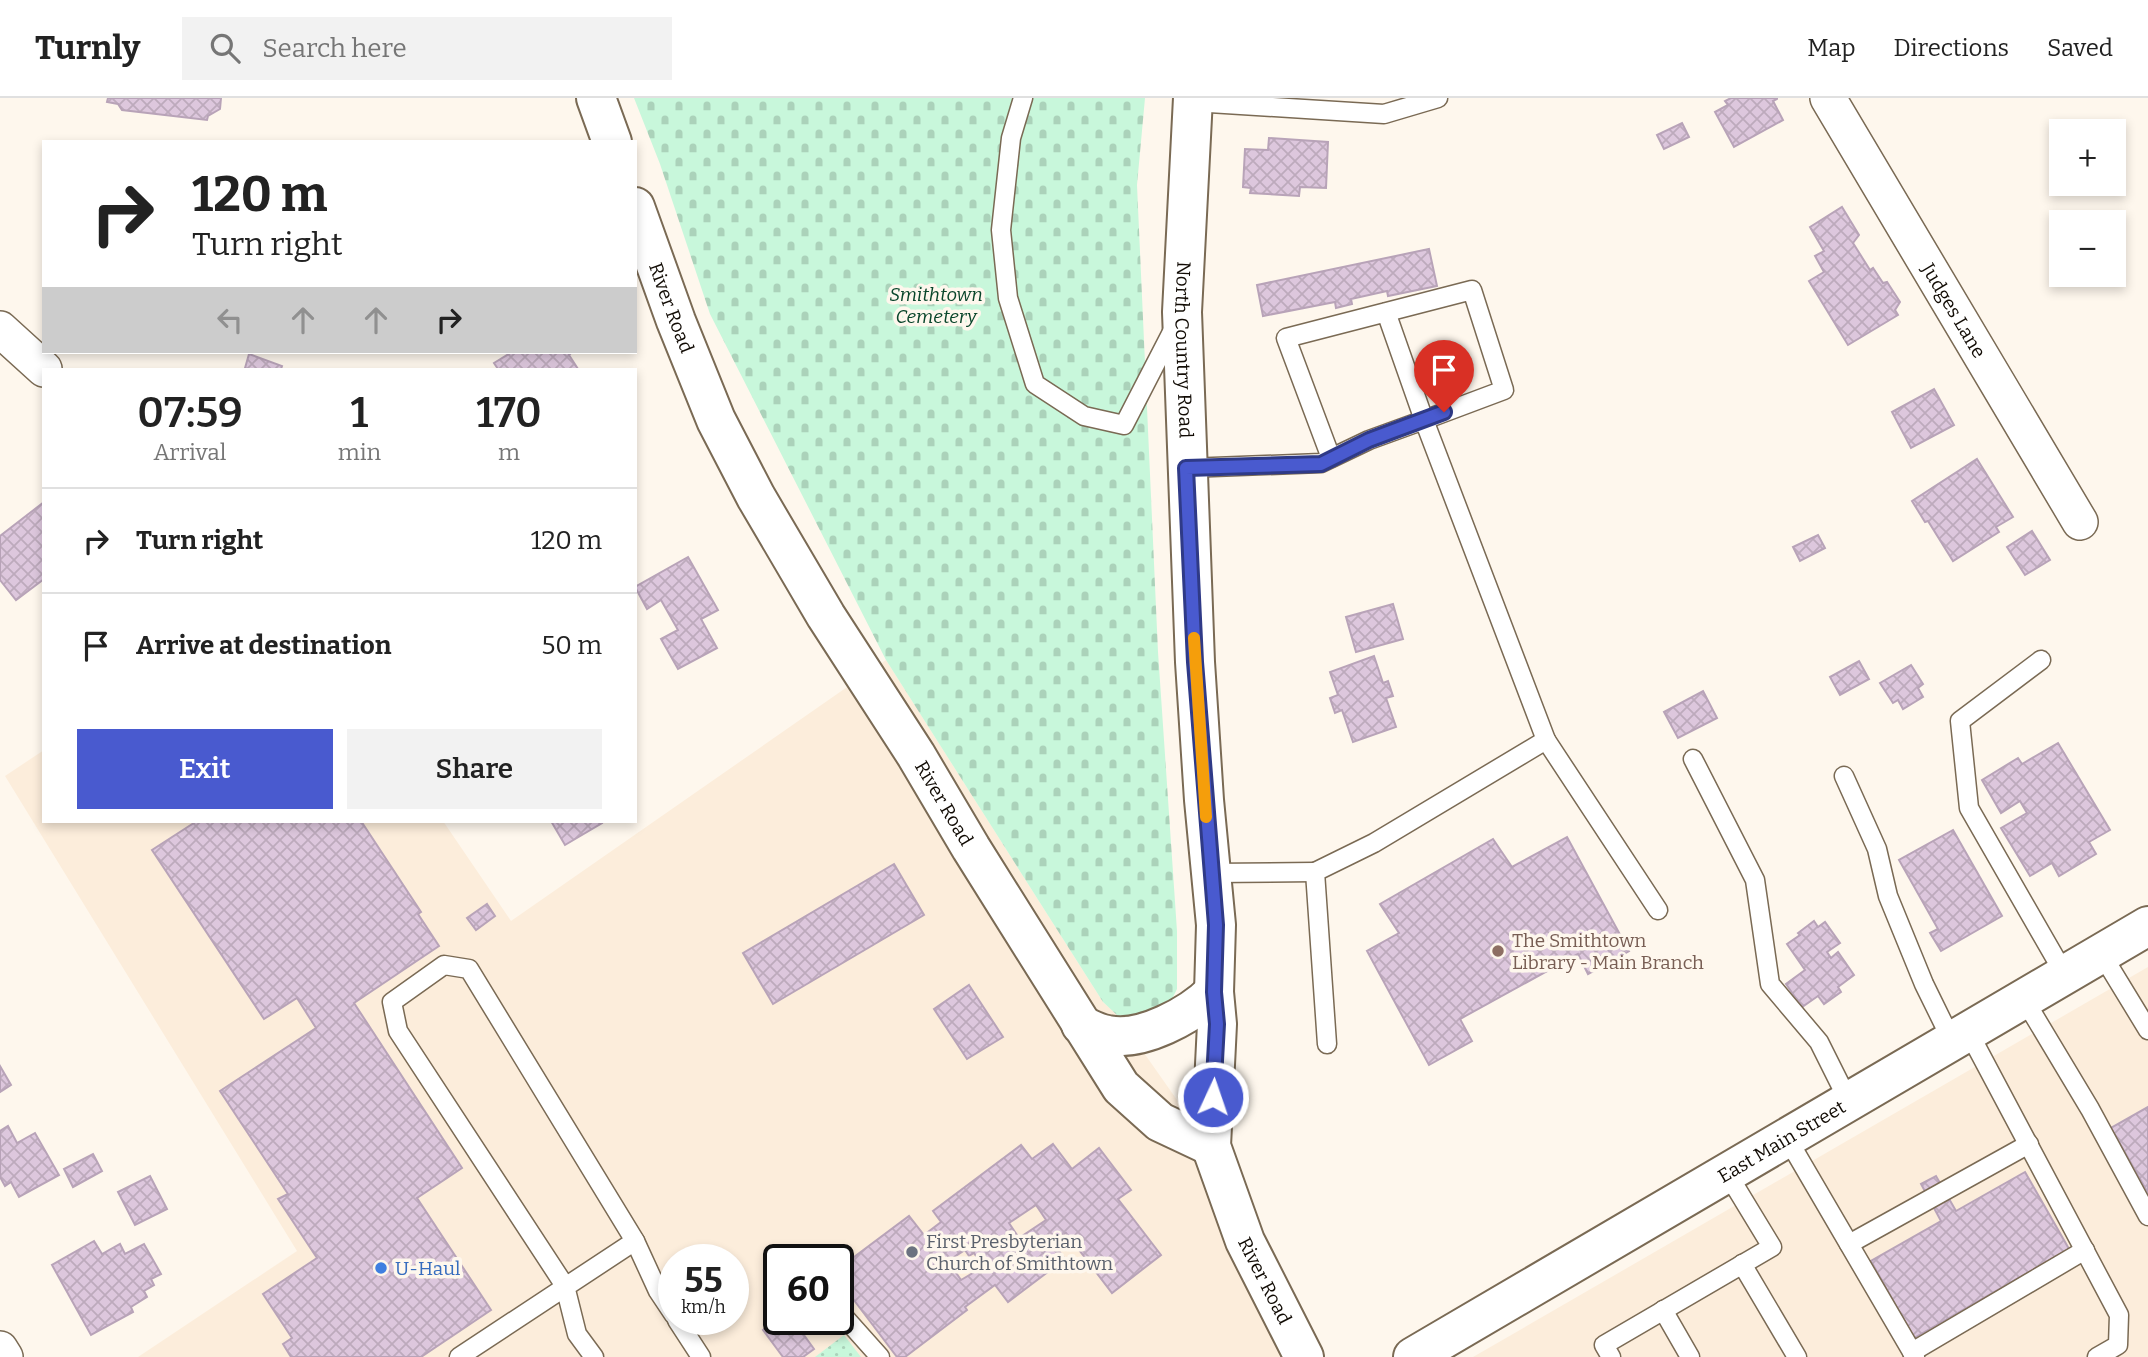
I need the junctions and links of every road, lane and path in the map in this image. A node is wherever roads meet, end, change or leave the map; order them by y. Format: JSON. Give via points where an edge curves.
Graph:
{"nodes":[{"id":1,"x":596,"y":98,"type":"edge"},
{"id":2,"x":1023,"y":98,"type":"edge"},
{"id":3,"x":1438,"y":98,"type":"edge"},
{"id":4,"x":1828,"y":98,"type":"edge"},
{"id":5,"x":1193,"y":100,"type":"edge"},
{"id":6,"x":611,"y":140,"type":"edge"},
{"id":7,"x":637,"y":213,"type":"edge"},
{"id":8,"x":1182,"y":312,"type":"junction"},
{"id":9,"x":1386,"y":312,"type":"junction"},
{"id":10,"x":0,"y":329,"type":"edge"},
{"id":11,"x":43,"y":368,"type":"edge"},
{"id":12,"x":1424,"y":420,"type":"junction"},
{"id":13,"x":1331,"y":457,"type":"junction"},
{"id":14,"x":1186,"y":468,"type":"junction"},
{"id":15,"x":2080,"y":522,"type":"dead end"},
{"id":16,"x":2041,"y":660,"type":"dead end"},
{"id":17,"x":1546,"y":740,"type":"junction"},
{"id":18,"x":1693,"y":759,"type":"dead end"},
{"id":19,"x":1844,"y":776,"type":"dead end"},
{"id":20,"x":1315,"y":872,"type":"junction"},
{"id":21,"x":1211,"y":873,"type":"junction"},
{"id":22,"x":1658,"y":910,"type":"dead end"},
{"id":23,"x":2148,"y":926,"type":"edge"},
{"id":24,"x":2101,"y":953,"type":"junction"},
{"id":25,"x":2065,"y":975,"type":"junction"},
{"id":26,"x":1214,"y":992,"type":"junction"},
{"id":27,"x":2024,"y":999,"type":"junction"},
{"id":28,"x":1082,"y":1025,"type":"junction"},
{"id":29,"x":2148,"y":1030,"type":"edge"},
{"id":30,"x":1960,"y":1036,"type":"junction"},
{"id":31,"x":1327,"y":1044,"type":"dead end"},
{"id":32,"x":1849,"y":1102,"type":"junction"},
{"id":33,"x":1787,"y":1138,"type":"junction"},
{"id":34,"x":2029,"y":1144,"type":"junction"},
{"id":35,"x":1211,"y":1146,"type":"junction"},
{"id":36,"x":1727,"y":1173,"type":"junction"},
{"id":37,"x":2148,"y":1216,"type":"edge"},
{"id":38,"x":635,"y":1241,"type":"junction"},
{"id":39,"x":1849,"y":1244,"type":"junction"},
{"id":40,"x":2085,"y":1250,"type":"junction"},
{"id":41,"x":1742,"y":1264,"type":"junction"},
{"id":42,"x":565,"y":1286,"type":"junction"},
{"id":43,"x":658,"y":1291,"type":"edge"},
{"id":44,"x":1663,"y":1310,"type":"junction"},
{"id":45,"x":854,"y":1329,"type":"edge"},
{"id":46,"x":687,"y":1335,"type":"edge"},
{"id":47,"x":0,"y":1349,"type":"edge"},
{"id":48,"x":1913,"y":1354,"type":"edge"},
{"id":49,"x":5,"y":1357,"type":"edge"},
{"id":50,"x":460,"y":1357,"type":"edge"},
{"id":51,"x":594,"y":1357,"type":"edge"},
{"id":52,"x":701,"y":1357,"type":"edge"},
{"id":53,"x":880,"y":1357,"type":"edge"},
{"id":54,"x":1304,"y":1357,"type":"edge"},
{"id":55,"x":1413,"y":1357,"type":"edge"},
{"id":56,"x":1611,"y":1357,"type":"edge"},
{"id":57,"x":1690,"y":1357,"type":"edge"},
{"id":58,"x":1797,"y":1357,"type":"edge"},
{"id":59,"x":2097,"y":1357,"type":"edge"}],
"edges":[{"from":1,"to":6,"type":"main road"},
{"from":2,"to":8,"type":"lane","via":[[1011,138],[1001,229],[1008,298],[1035,384],[1084,416],[1124,425]]},
{"from":3,"to":5,"type":"lane","via":[[1384,114]]},
{"from":4,"to":15,"type":"street","name":"Judges Lane"},
{"from":5,"to":8,"type":"main road","name":"North Country Road"},
{"from":7,"to":28,"type":"main road","name":"River Road","via":[[716,420],[756,497]]},
{"from":8,"to":14,"type":"main road","name":"North Country Road"},
{"from":9,"to":12,"type":"lane"},
{"from":9,"to":12,"type":"lane","via":[[1472,289],[1504,390]]},
{"from":9,"to":13,"type":"lane","via":[[1286,338]]},
{"from":10,"to":11,"type":"street"},
{"from":12,"to":13,"type":"lane"},
{"from":12,"to":17,"type":"lane"},
{"from":13,"to":14,"type":"lane","via":[[1321,464]]},
{"from":14,"to":21,"type":"main road","name":"North Country Road"},
{"from":16,"to":25,"type":"lane","via":[[1960,721],[1969,808]]},
{"from":17,"to":20,"type":"lane","via":[[1374,843]]},
{"from":17,"to":22,"type":"lane"},
{"from":18,"to":32,"type":"lane","via":[[1755,880],[1770,984],[1819,1042]]},
{"from":19,"to":30,"type":"lane","via":[[1877,849],[1888,896],[1924,984]]},
{"from":20,"to":21,"type":"lane"},
{"from":20,"to":31,"type":"lane"},
{"from":21,"to":26,"type":"main road","name":"North Country Road","via":[[1216,925]]},
{"from":23,"to":24,"type":"main road","name":"East Main Street"},
{"from":24,"to":25,"type":"main road","name":"East Main Street"},
{"from":24,"to":29,"type":"lane"},
{"from":25,"to":27,"type":"main road","name":"East Main Street"},
{"from":26,"to":28,"type":"main road","via":[[1202,1005],[1137,1034],[1108,1035]]},
{"from":26,"to":35,"type":"main road","name":"North Country Road","via":[[1217,1024]]},
{"from":27,"to":30,"type":"main road","name":"East Main Street"},
{"from":27,"to":37,"type":"lane"},
{"from":28,"to":35,"type":"main road","name":"River Road","via":[[1121,1087],[1160,1122]]},
{"from":30,"to":32,"type":"main road","name":"East Main Street"},
{"from":30,"to":34,"type":"lane"},
{"from":32,"to":33,"type":"main road","name":"East Main Street"},
{"from":33,"to":36,"type":"main road","name":"East Main Street"},
{"from":33,"to":39,"type":"lane"},
{"from":34,"to":39,"type":"lane"},
{"from":34,"to":40,"type":"lane"},
{"from":35,"to":54,"type":"main road","name":"River Road","via":[[1245,1241]]},
{"from":36,"to":41,"type":"lane","via":[[1772,1247]]},
{"from":36,"to":55,"type":"main road","name":"East Main Street"},
{"from":38,"to":42,"type":"lane"},
{"from":38,"to":42,"type":"lane","via":[[469,969],[444,965],[392,1002],[398,1031]]},
{"from":38,"to":43,"type":"lane"},
{"from":39,"to":48,"type":"lane"},
{"from":40,"to":48,"type":"lane"},
{"from":40,"to":59,"type":"lane","via":[[2119,1315],[2118,1345]]},
{"from":41,"to":44,"type":"lane"},
{"from":41,"to":58,"type":"lane"},
{"from":42,"to":50,"type":"lane"},
{"from":42,"to":51,"type":"lane","via":[[578,1334]]},
{"from":44,"to":56,"type":"lane","via":[[1604,1345]]},
{"from":44,"to":57,"type":"lane"},
{"from":45,"to":53,"type":"lane"},
{"from":46,"to":52,"type":"lane"},
{"from":47,"to":49,"type":"street"}]}
